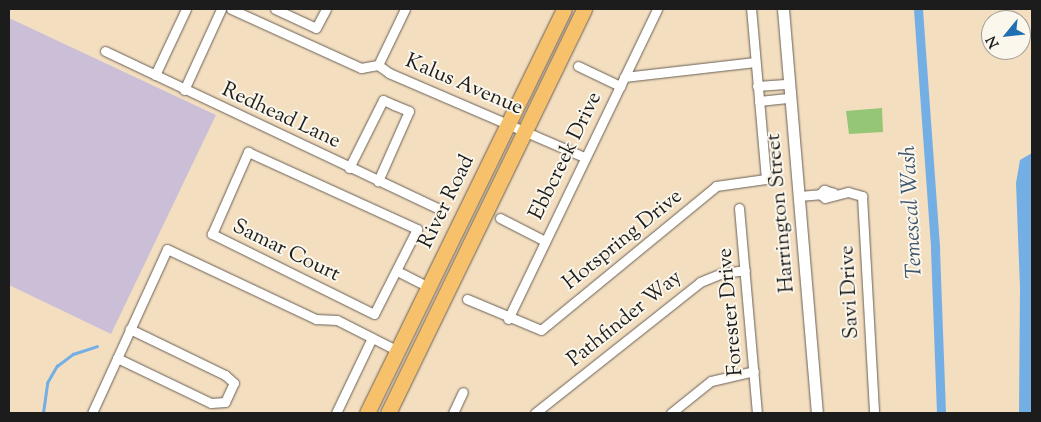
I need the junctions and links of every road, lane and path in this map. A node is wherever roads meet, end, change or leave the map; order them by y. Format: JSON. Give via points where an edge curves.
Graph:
{"nodes":[{"id":1,"x":186,"y":9,"type":"edge"},
{"id":2,"x":220,"y":9,"type":"edge"},
{"id":3,"x":231,"y":9,"type":"edge"},
{"id":4,"x":275,"y":9,"type":"edge"},
{"id":5,"x":326,"y":9,"type":"edge"},
{"id":6,"x":405,"y":9,"type":"edge"},
{"id":7,"x":564,"y":9,"type":"edge"},
{"id":8,"x":584,"y":9,"type":"edge"},
{"id":9,"x":657,"y":9,"type":"edge"},
{"id":10,"x":751,"y":9,"type":"edge"},
{"id":11,"x":782,"y":9,"type":"edge"},
{"id":12,"x":105,"y":52,"type":"dead end"},
{"id":13,"x":755,"y":62,"type":"junction"},
{"id":14,"x":378,"y":65,"type":"junction"},
{"id":15,"x":578,"y":66,"type":"dead end"},
{"id":16,"x":155,"y":75,"type":"junction"},
{"id":17,"x":624,"y":77,"type":"junction"},
{"id":18,"x":789,"y":84,"type":"junction"},
{"id":19,"x":620,"y":86,"type":"junction"},
{"id":20,"x":758,"y":86,"type":"junction"},
{"id":21,"x":184,"y":90,"type":"junction"},
{"id":22,"x":790,"y":98,"type":"junction"},
{"id":23,"x":759,"y":101,"type":"junction"},
{"id":24,"x":508,"y":123,"type":"junction"},
{"id":25,"x":524,"y":130,"type":"junction"},
{"id":26,"x":584,"y":157,"type":"junction"},
{"id":27,"x":349,"y":168,"type":"junction"},
{"id":28,"x":378,"y":181,"type":"junction"},
{"id":29,"x":799,"y":196,"type":"junction"},
{"id":30,"x":739,"y":208,"type":"dead end"},
{"id":31,"x":442,"y":210,"type":"dead end"},
{"id":32,"x":500,"y":218,"type":"dead end"},
{"id":33,"x":545,"y":241,"type":"junction"},
{"id":34,"x":744,"y":270,"type":"junction"},
{"id":35,"x":397,"y":271,"type":"junction"},
{"id":36,"x":429,"y":287,"type":"junction"},
{"id":37,"x":467,"y":299,"type":"dead end"},
{"id":38,"x":508,"y":318,"type":"junction"},
{"id":39,"x":130,"y":329,"type":"junction"},
{"id":40,"x":372,"y":338,"type":"junction"},
{"id":41,"x":398,"y":351,"type":"junction"},
{"id":42,"x":117,"y":358,"type":"junction"},
{"id":43,"x":754,"y":371,"type":"junction"},
{"id":44,"x":463,"y":392,"type":"dead end"},
{"id":45,"x":92,"y":413,"type":"edge"},
{"id":46,"x":336,"y":413,"type":"edge"},
{"id":47,"x":368,"y":413,"type":"edge"},
{"id":48,"x":388,"y":413,"type":"edge"},
{"id":49,"x":453,"y":413,"type":"edge"},
{"id":50,"x":535,"y":413,"type":"edge"},
{"id":51,"x":670,"y":413,"type":"edge"},
{"id":52,"x":757,"y":413,"type":"edge"},
{"id":53,"x":817,"y":413,"type":"edge"},
{"id":54,"x":874,"y":413,"type":"edge"}],
"edges":[{"from":1,"to":16,"type":"street"},
{"from":2,"to":21,"type":"street"},
{"from":3,"to":14,"type":"street","via":[[361,68]]},
{"from":4,"to":5,"type":"street","via":[[316,28]]},
{"from":6,"to":14,"type":"street"},
{"from":7,"to":24,"type":"main road","name":"River Road"},
{"from":8,"to":25,"type":"main road","name":"River Road"},
{"from":9,"to":17,"type":"street","name":"Ebbcreek Drive"},
{"from":10,"to":13,"type":"street"},
{"from":11,"to":18,"type":"street","name":"Harrington Street"},
{"from":12,"to":16,"type":"street","name":"Redhead Lane"},
{"from":13,"to":17,"type":"street"},
{"from":13,"to":20,"type":"street"},
{"from":14,"to":24,"type":"street","name":"Kalus Avenue","via":[[389,73]]},
{"from":15,"to":19,"type":"street"},
{"from":16,"to":21,"type":"street","name":"Redhead Lane"},
{"from":17,"to":19,"type":"street","name":"Ebbcreek Drive"},
{"from":18,"to":20,"type":"street"},
{"from":18,"to":22,"type":"street","name":"Harrington Street"},
{"from":19,"to":26,"type":"street","name":"Ebbcreek Drive"},
{"from":20,"to":23,"type":"street"},
{"from":21,"to":27,"type":"street","name":"Redhead Lane"},
{"from":22,"to":23,"type":"street"},
{"from":22,"to":29,"type":"street","name":"Harrington Street"},
{"from":23,"to":38,"type":"street","name":"Hotspring Drive","via":[[766,180],[716,186],[541,330]]},
{"from":24,"to":25,"type":"street","name":"Kalus Avenue"},
{"from":24,"to":36,"type":"main road","name":"River Road"},
{"from":25,"to":26,"type":"street","name":"Kalus Avenue"},
{"from":25,"to":48,"type":"main road","name":"River Road"},
{"from":26,"to":33,"type":"street","name":"Ebbcreek Drive"},
{"from":27,"to":28,"type":"street","name":"Redhead Lane"},
{"from":27,"to":28,"type":"street","via":[[383,100],[409,111]]},
{"from":28,"to":31,"type":"street","name":"Redhead Lane"},
{"from":29,"to":53,"type":"street","name":"Harrington Street"},
{"from":29,"to":54,"type":"street","name":"Savi Drive","via":[[820,194],[824,190],[862,196]]},
{"from":30,"to":34,"type":"street","name":"Forester Drive"},
{"from":32,"to":33,"type":"street"},
{"from":33,"to":38,"type":"street","name":"Ebbcreek Drive"},
{"from":34,"to":43,"type":"street","name":"Forester Drive"},
{"from":34,"to":50,"type":"street","name":"Pathfinder Way","via":[[722,273],[700,282]]},
{"from":35,"to":35,"type":"street","name":"Samar Court","via":[[417,229],[248,152],[212,234],[374,314]]},
{"from":35,"to":36,"type":"street"},
{"from":36,"to":41,"type":"main road","name":"River Road"},
{"from":37,"to":38,"type":"street"},
{"from":39,"to":40,"type":"street","via":[[167,249],[316,318],[337,320]]},
{"from":39,"to":42,"type":"street"},
{"from":39,"to":42,"type":"street","via":[[225,375],[234,383],[225,402],[211,403]]},
{"from":40,"to":41,"type":"street"},
{"from":40,"to":46,"type":"street"},
{"from":41,"to":47,"type":"main road","name":"River Road"},
{"from":42,"to":45,"type":"street"},
{"from":43,"to":51,"type":"street","via":[[711,381]]},
{"from":43,"to":52,"type":"street","name":"Forester Drive"},
{"from":44,"to":49,"type":"street"}]}
